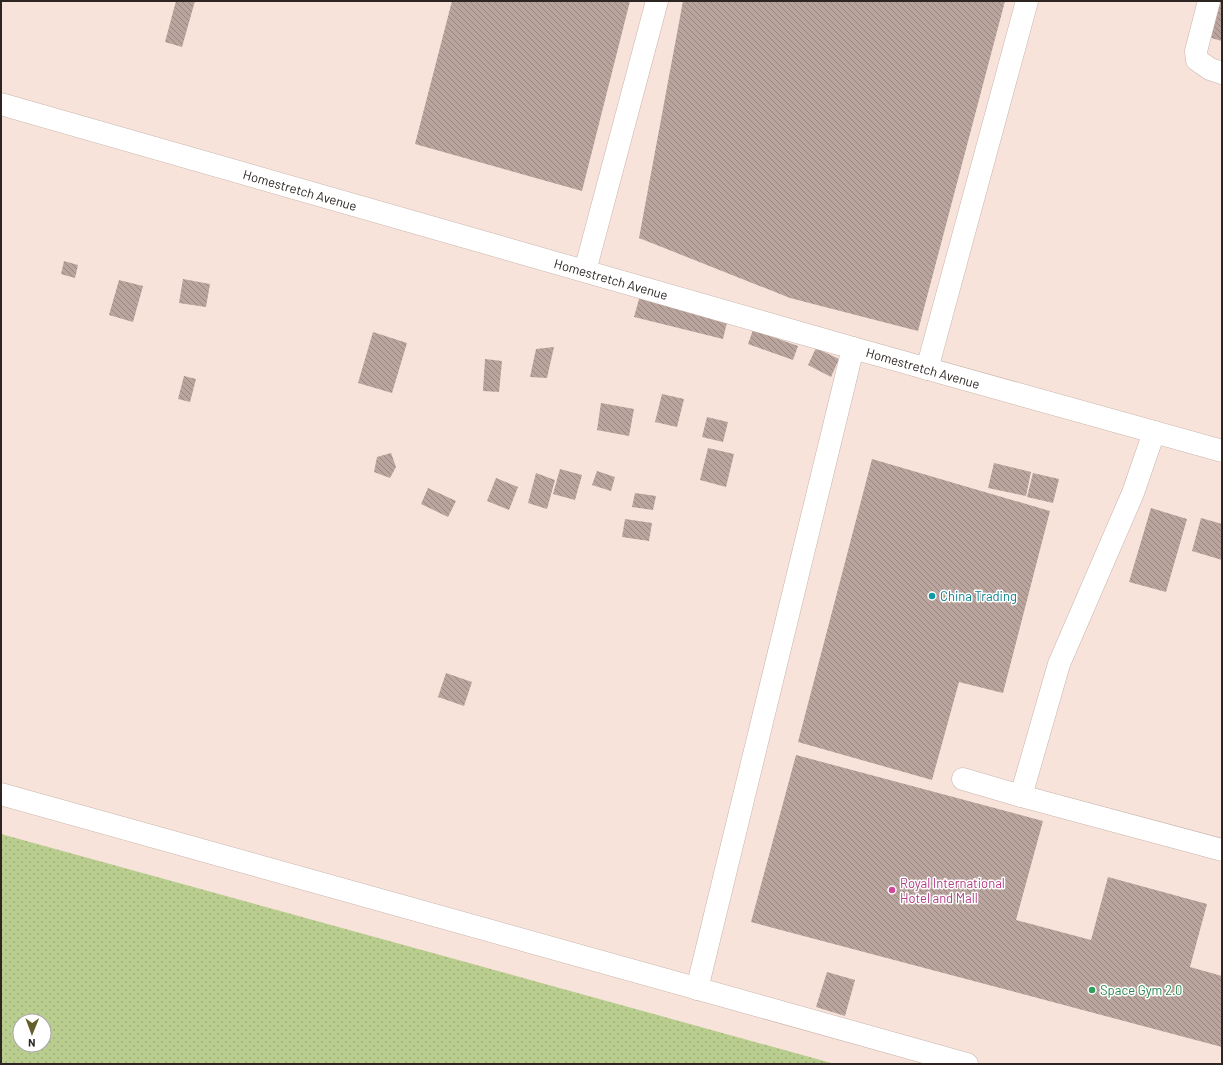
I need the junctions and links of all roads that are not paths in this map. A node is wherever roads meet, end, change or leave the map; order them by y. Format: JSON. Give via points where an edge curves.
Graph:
{"nodes":[{"id":1,"x":657,"y":1,"type":"edge"},
{"id":2,"x":1027,"y":1,"type":"edge"},
{"id":3,"x":1209,"y":1,"type":"edge"},
{"id":4,"x":1222,"y":73,"type":"edge"},
{"id":5,"x":1,"y":104,"type":"edge"},
{"id":6,"x":585,"y":271,"type":"junction"},
{"id":7,"x":853,"y":348,"type":"junction"},
{"id":8,"x":927,"y":369,"type":"junction"},
{"id":9,"x":1154,"y":432,"type":"junction"},
{"id":10,"x":1222,"y":451,"type":"edge"},
{"id":11,"x":963,"y":779,"type":"dead end"},
{"id":12,"x":1,"y":794,"type":"edge"},
{"id":13,"x":1021,"y":796,"type":"junction"},
{"id":14,"x":1222,"y":850,"type":"edge"},
{"id":15,"x":697,"y":989,"type":"junction"},
{"id":16,"x":967,"y":1064,"type":"edge"}],
"edges":[{"from":1,"to":6,"type":"street"},
{"from":2,"to":8,"type":"street"},
{"from":3,"to":4,"type":"street","via":[[1196,51],[1197,60]]},
{"from":5,"to":6,"type":"street","name":"Homestretch Avenue"},
{"from":6,"to":7,"type":"street","name":"Homestretch Avenue"},
{"from":7,"to":8,"type":"street","name":"Homestretch Avenue"},
{"from":7,"to":15,"type":"street"},
{"from":8,"to":9,"type":"street","name":"Homestretch Avenue"},
{"from":9,"to":10,"type":"street","name":"Homestretch Avenue"},
{"from":9,"to":13,"type":"street","via":[[1133,493],[1060,664]]},
{"from":11,"to":13,"type":"street"},
{"from":12,"to":15,"type":"street"},
{"from":13,"to":14,"type":"street"},
{"from":15,"to":16,"type":"street"}]}
